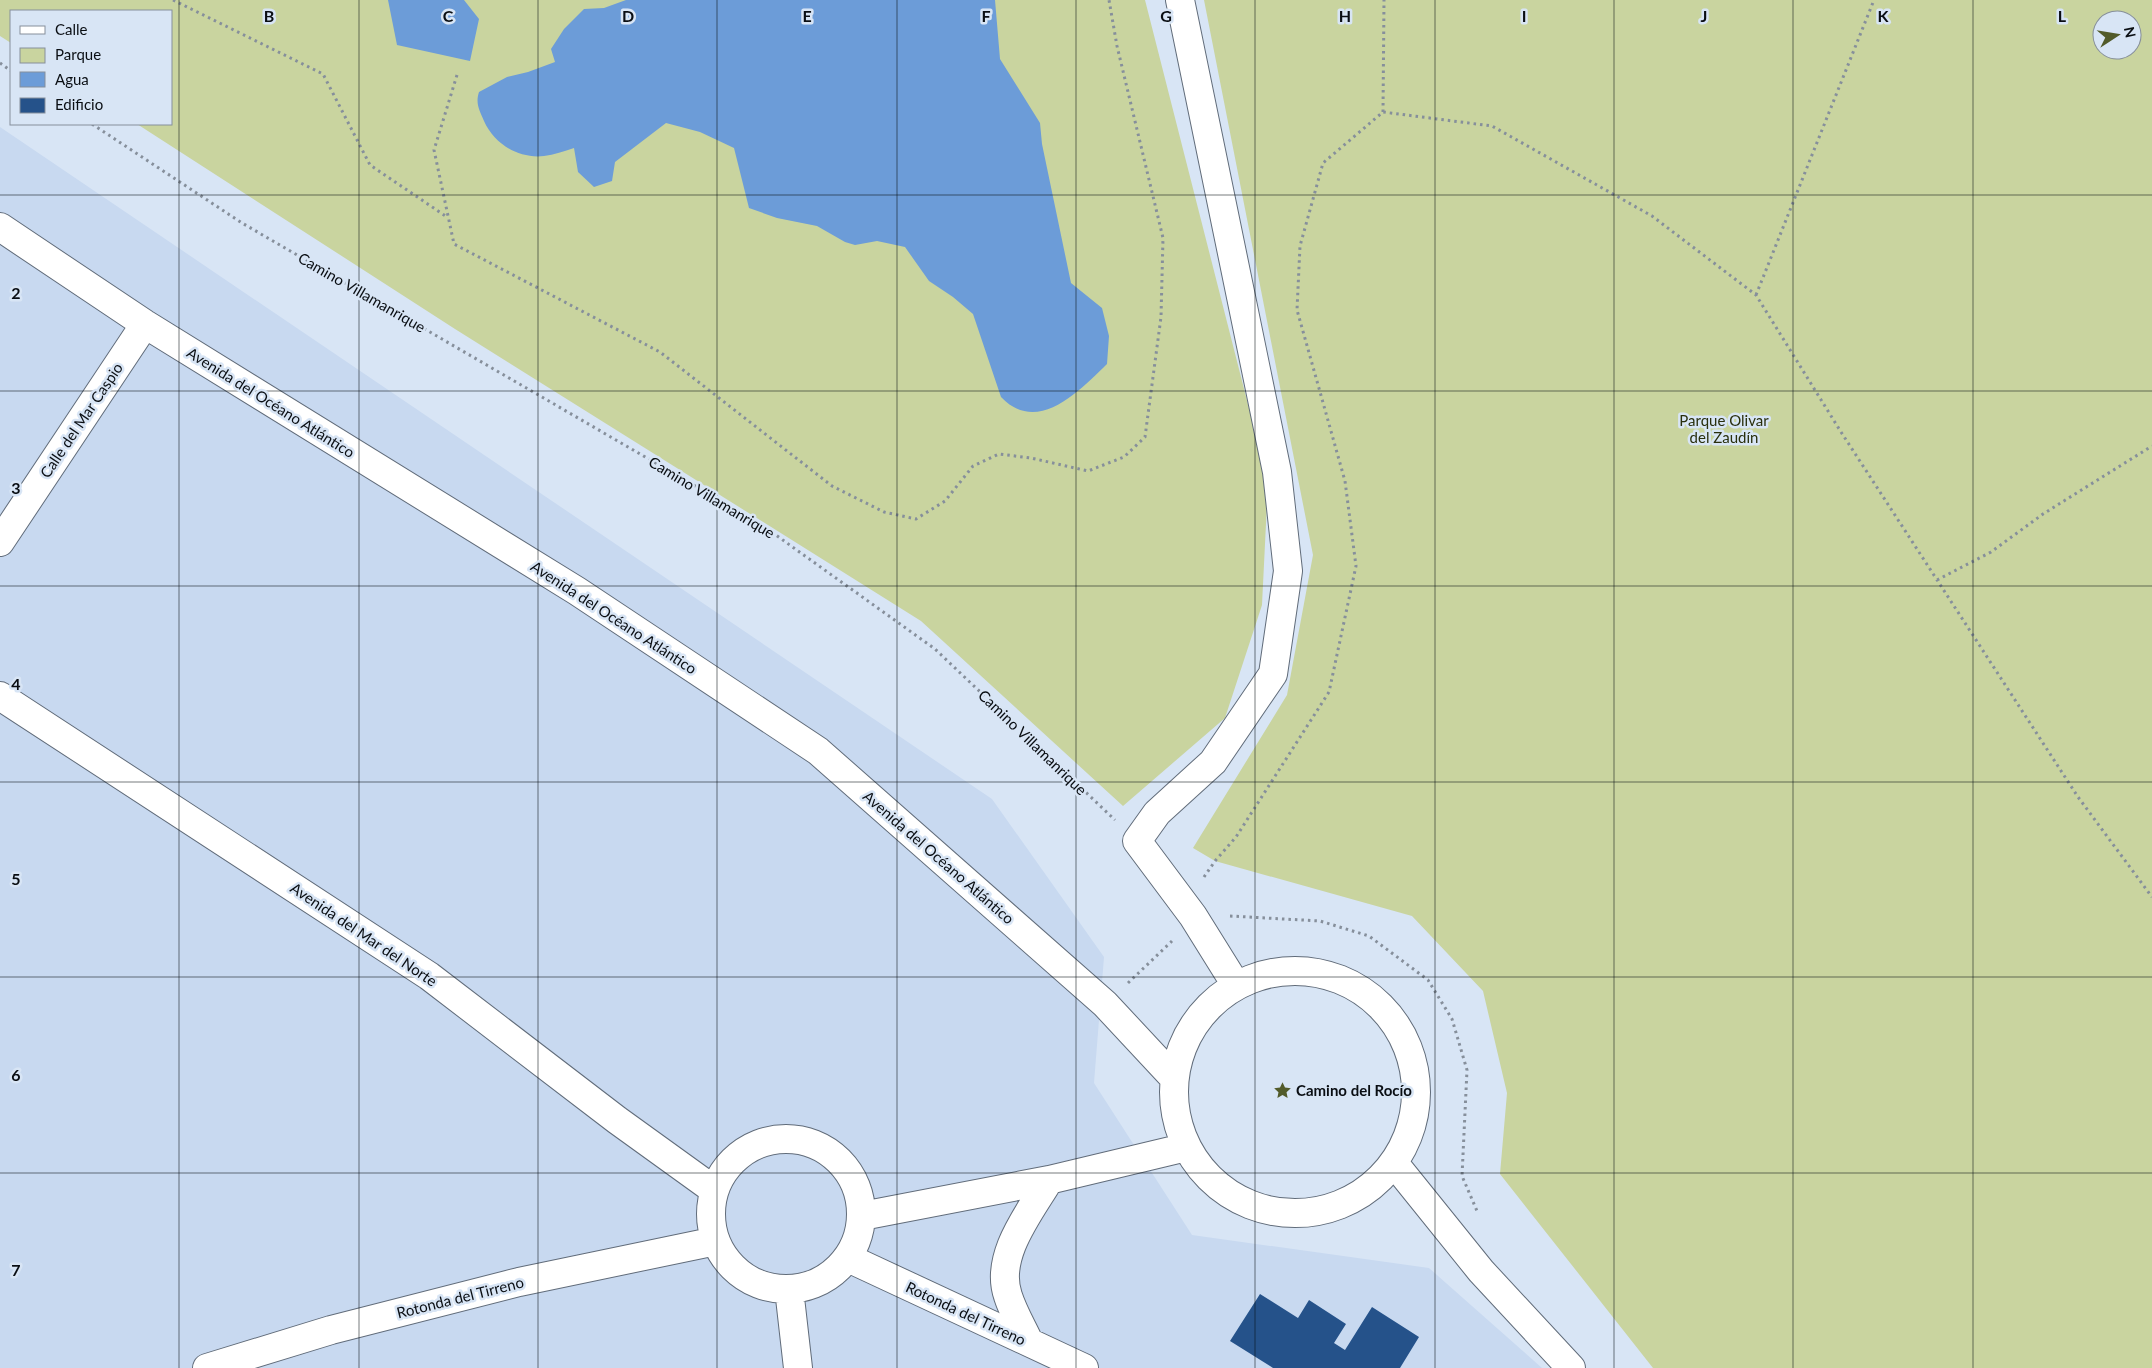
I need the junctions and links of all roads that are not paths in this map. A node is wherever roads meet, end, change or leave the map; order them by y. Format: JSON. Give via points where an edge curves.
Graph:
{"nodes":[{"id":1,"x":1180,"y":0,"type":"edge"},
{"id":2,"x":0,"y":227,"type":"edge"},
{"id":3,"x":145,"y":324,"type":"junction"},
{"id":4,"x":0,"y":542,"type":"edge"},
{"id":5,"x":0,"y":696,"type":"edge"},
{"id":6,"x":1236,"y":985,"type":"junction"},
{"id":7,"x":1174,"y":1078,"type":"junction"},
{"id":8,"x":1187,"y":1148,"type":"junction"},
{"id":9,"x":1394,"y":1163,"type":"junction"},
{"id":10,"x":1049,"y":1180,"type":"junction"},
{"id":11,"x":714,"y":1190,"type":"junction"},
{"id":12,"x":862,"y":1216,"type":"junction"},
{"id":13,"x":716,"y":1241,"type":"junction"},
{"id":14,"x":848,"y":1258,"type":"junction"},
{"id":15,"x":789,"y":1290,"type":"junction"},
{"id":16,"x":1030,"y":1342,"type":"junction"},
{"id":17,"x":207,"y":1368,"type":"edge"},
{"id":18,"x":798,"y":1368,"type":"edge"},
{"id":19,"x":1084,"y":1368,"type":"edge"},
{"id":20,"x":1571,"y":1368,"type":"edge"}],
"edges":[{"from":1,"to":6,"type":"street","via":[[1277,472],[1288,571],[1272,674],[1213,762],[1157,813],[1137,841],[1195,919]]},
{"from":2,"to":3,"type":"street","name":"Avenida del Océano Atlántico"},
{"from":3,"to":4,"type":"street","name":"Calle del Mar Caspio"},
{"from":3,"to":7,"type":"street","name":"Avenida del Océano Atlántico","via":[[577,591],[818,751],[1105,1004]]},
{"from":5,"to":11,"type":"street","name":"Avenida del Mar del Norte","via":[[428,976]]},
{"from":6,"to":7,"type":"street","via":[[1206,1009],[1184,1040]]},
{"from":6,"to":9,"type":"street","via":[[1270,973],[1306,971],[1341,979],[1372,998],[1396,1025],[1412,1058],[1416,1094],[1411,1130]]},
{"from":7,"to":8,"type":"street","via":[[1175,1114]]},
{"from":8,"to":9,"type":"street","via":[[1207,1177],[1235,1199],[1269,1212],[1304,1214],[1339,1206],[1370,1188]]},
{"from":8,"to":10,"type":"street"},
{"from":9,"to":20,"type":"street","via":[[1481,1270]]},
{"from":10,"to":12,"type":"street"},
{"from":10,"to":16,"type":"street","via":[[1011,1243],[1006,1269],[1007,1295]]},
{"from":11,"to":12,"type":"street","via":[[725,1169],[742,1152],[764,1141],[787,1138],[811,1142],[832,1153],[848,1170],[859,1192]]},
{"from":11,"to":13,"type":"street","via":[[710,1216]]},
{"from":12,"to":14,"type":"street","via":[[858,1238]]},
{"from":13,"to":15,"type":"street","via":[[728,1262],[745,1277],[766,1287]]},
{"from":13,"to":17,"type":"street","name":"Rotonda del Tirreno","via":[[519,1282],[331,1330]]},
{"from":14,"to":15,"type":"street","via":[[832,1274],[811,1285]]},
{"from":14,"to":16,"type":"street","name":"Rotonda del Tirreno"},
{"from":15,"to":18,"type":"street"},
{"from":16,"to":19,"type":"street","name":"Rotonda del Tirreno"}]}
